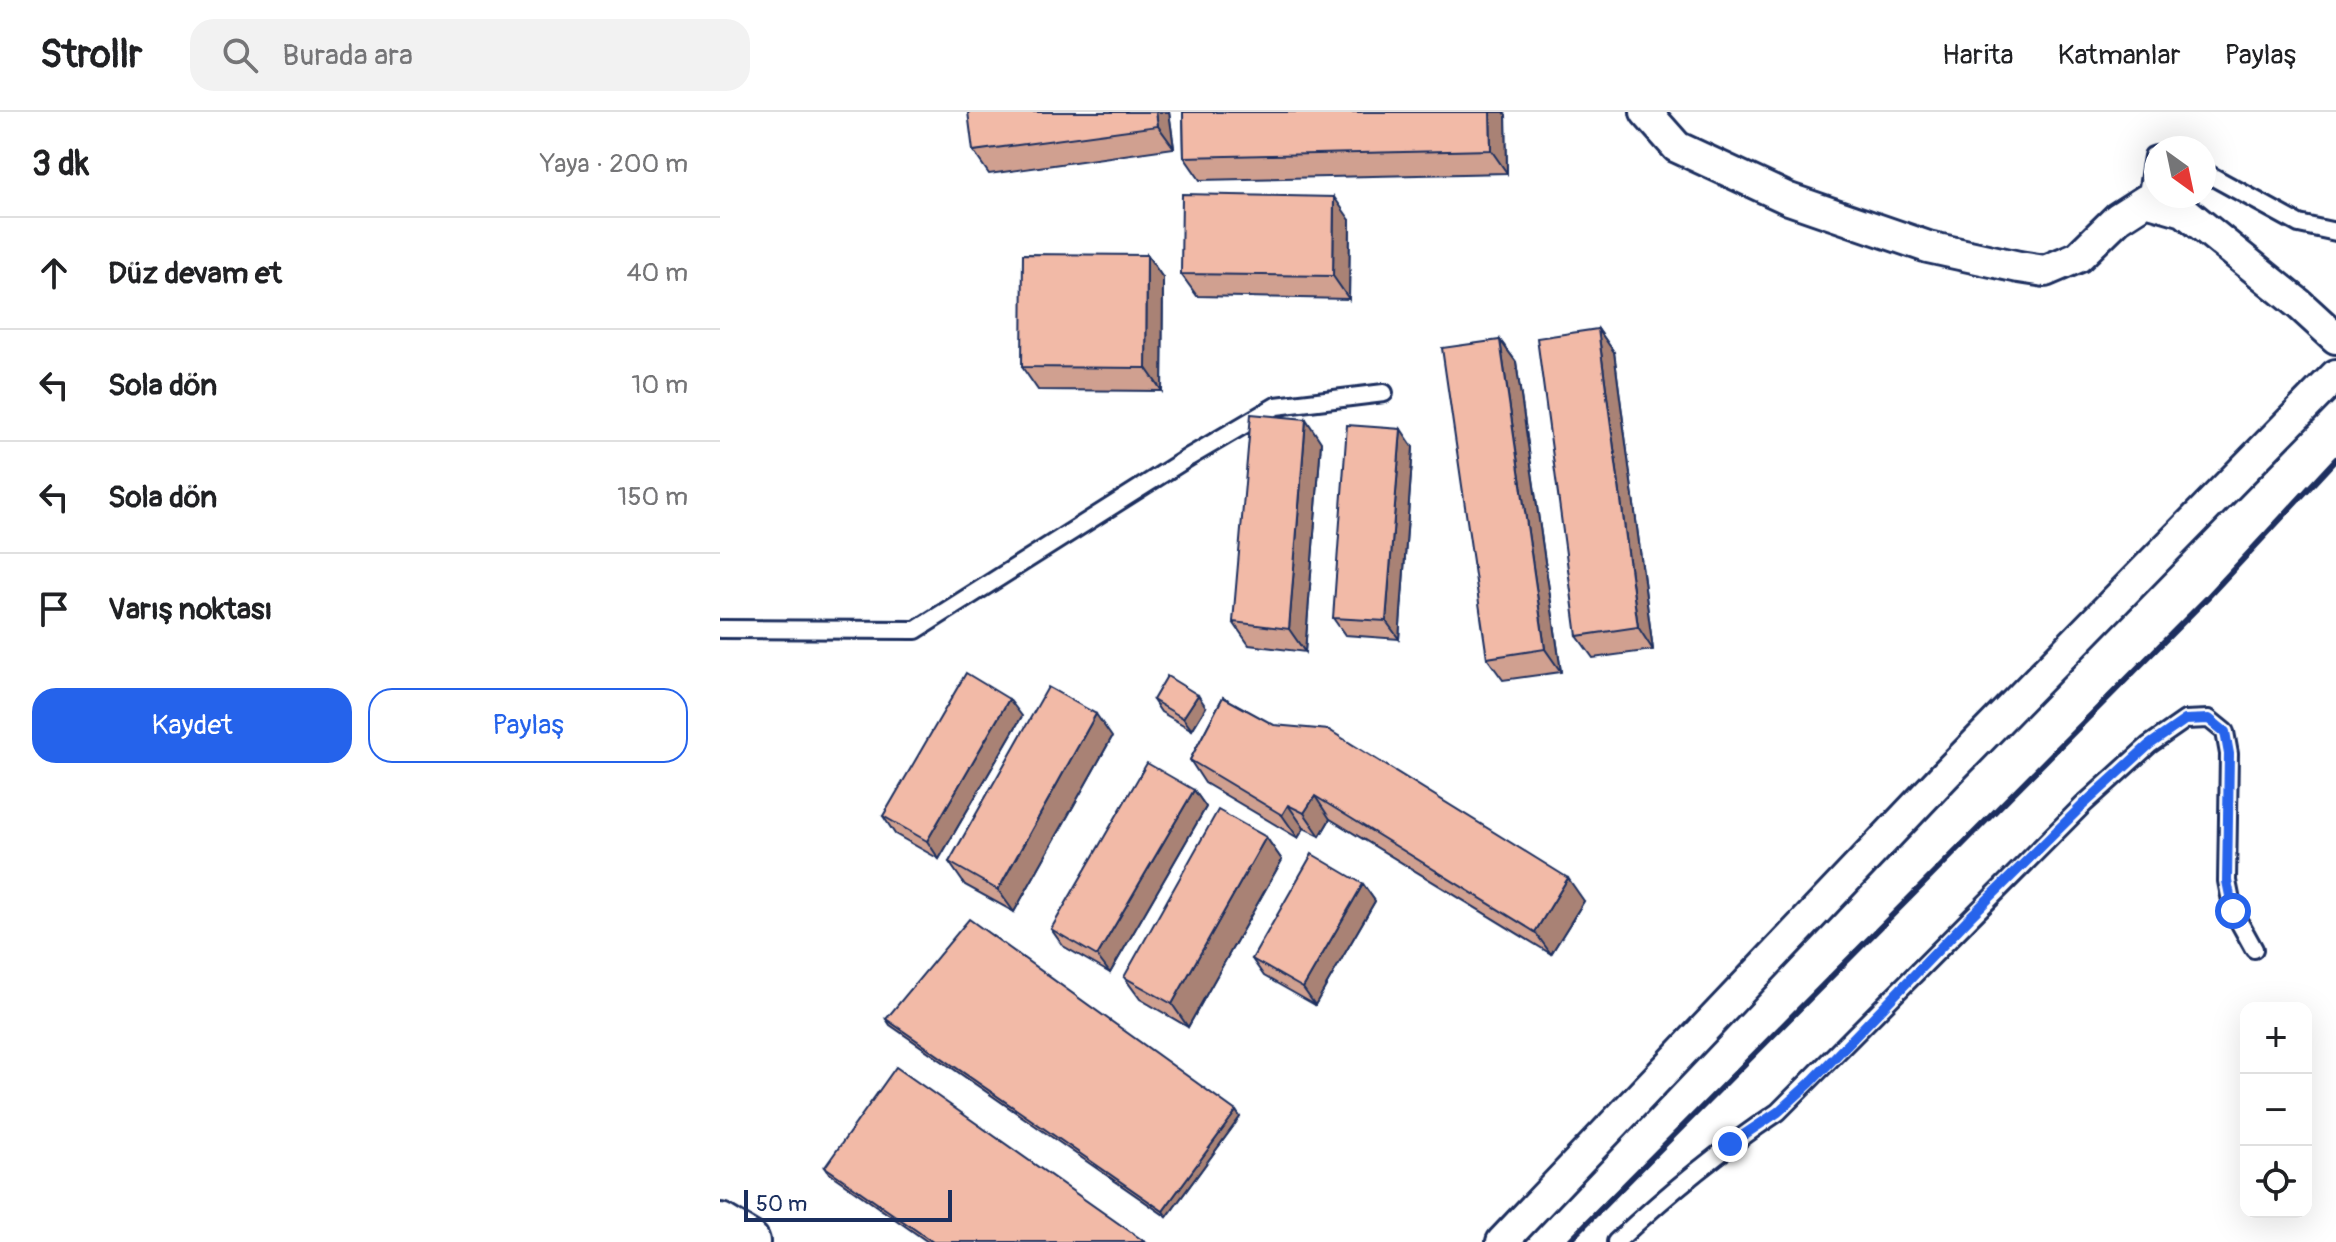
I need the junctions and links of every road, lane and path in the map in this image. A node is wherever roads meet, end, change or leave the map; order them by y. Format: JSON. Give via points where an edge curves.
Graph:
{"nodes":[{"id":1,"x":1646,"y":112,"type":"edge"},
{"id":2,"x":2216,"y":179,"type":"edge"},
{"id":3,"x":2144,"y":201,"type":"edge"},
{"id":4,"x":2174,"y":208,"type":"edge"},
{"id":5,"x":2336,"y":232,"type":"edge"},
{"id":6,"x":2336,"y":338,"type":"edge"},
{"id":7,"x":2336,"y":375,"type":"edge"},
{"id":8,"x":1384,"y":393,"type":"dead end"},
{"id":9,"x":720,"y":629,"type":"edge"},
{"id":10,"x":2254,"y":949,"type":"dead end"},
{"id":11,"x":720,"y":1225,"type":"edge"},
{"id":12,"x":748,"y":1242,"type":"edge"},
{"id":13,"x":1502,"y":1242,"type":"edge"},
{"id":14,"x":1616,"y":1242,"type":"edge"}],
"edges":[{"from":1,"to":3,"type":"street","via":[[1677,147],[1789,199],[1928,247],[2019,267],[2045,271],[2078,257]]},
{"from":2,"to":5,"type":"lane","via":[[2299,224]]},
{"from":4,"to":6,"type":"street","via":[[2184,211]]},
{"from":7,"to":13,"type":"street","via":[[1945,775]]},
{"from":8,"to":9,"type":"lane","via":[[1276,406],[916,630]]},
{"from":10,"to":14,"type":"lane","via":[[2233,911],[2227,881],[2225,732],[2209,719],[2185,720],[2084,804],[1778,1112],[1730,1144]]},
{"from":11,"to":12,"type":"street"}]}
